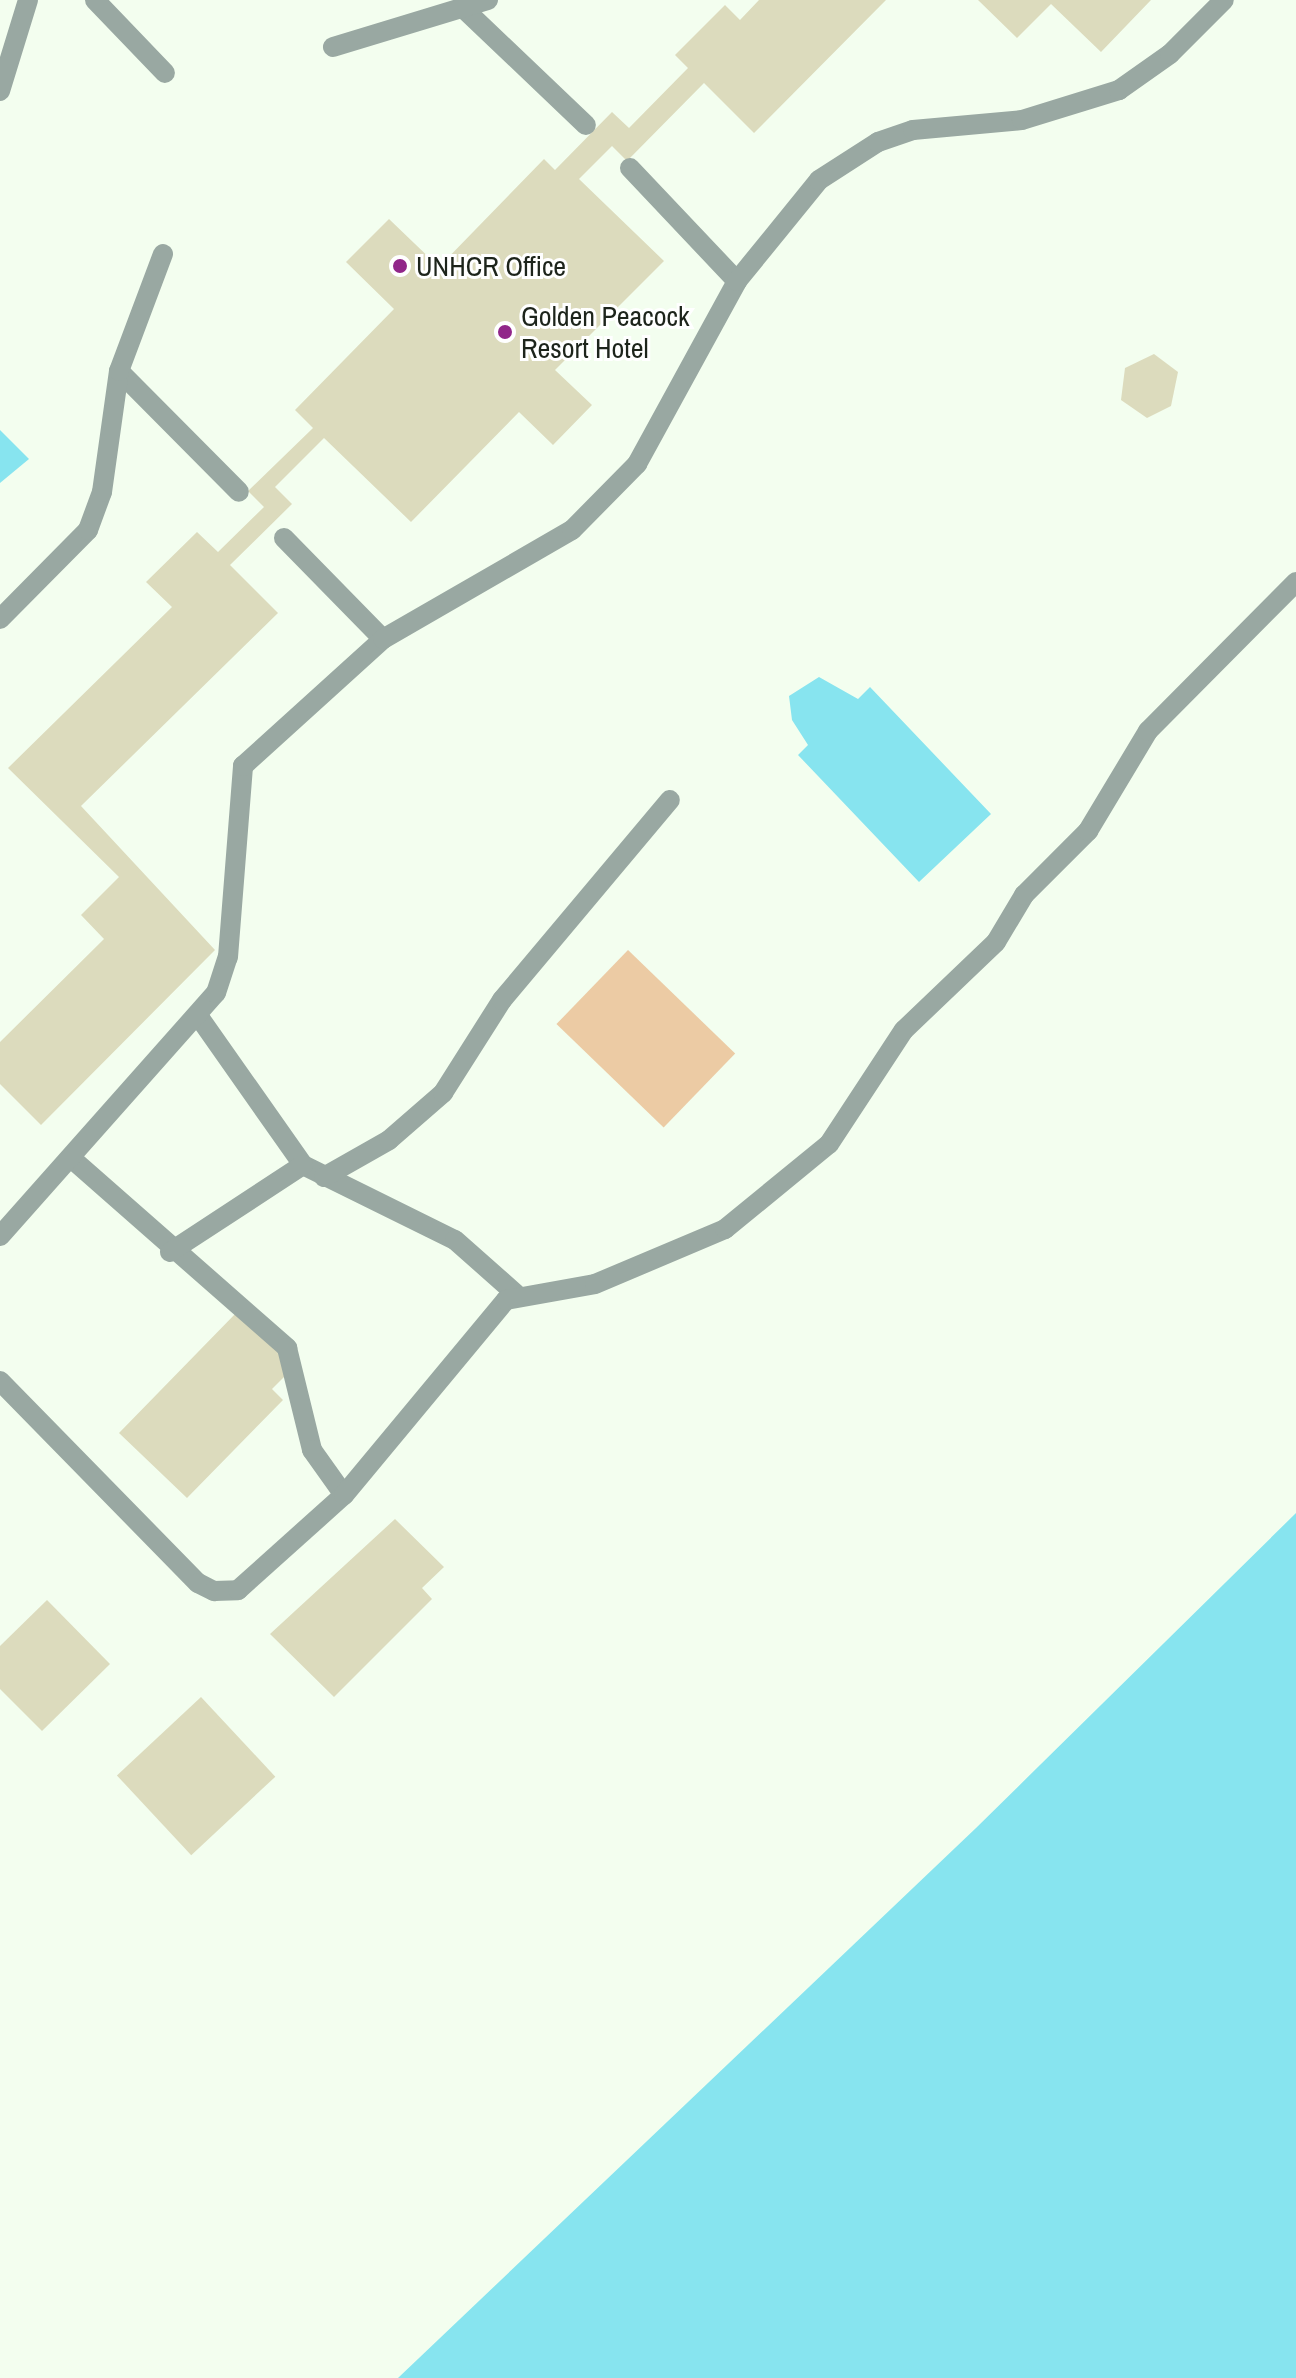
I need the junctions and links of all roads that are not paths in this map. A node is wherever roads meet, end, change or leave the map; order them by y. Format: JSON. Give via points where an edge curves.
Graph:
{"nodes":[{"id":1,"x":28,"y":0,"type":"edge"},
{"id":2,"x":95,"y":0,"type":"edge"},
{"id":3,"x":488,"y":0,"type":"edge"},
{"id":4,"x":1224,"y":0,"type":"edge"},
{"id":5,"x":462,"y":7,"type":"junction"},
{"id":6,"x":333,"y":47,"type":"dead end"},
{"id":7,"x":165,"y":73,"type":"dead end"},
{"id":8,"x":0,"y":91,"type":"edge"},
{"id":9,"x":586,"y":125,"type":"dead end"},
{"id":10,"x":630,"y":168,"type":"dead end"},
{"id":11,"x":163,"y":254,"type":"dead end"},
{"id":12,"x":737,"y":281,"type":"junction"},
{"id":13,"x":119,"y":371,"type":"junction"},
{"id":14,"x":239,"y":492,"type":"dead end"},
{"id":15,"x":284,"y":538,"type":"dead end"},
{"id":16,"x":1296,"y":582,"type":"edge"},
{"id":17,"x":0,"y":619,"type":"edge"},
{"id":18,"x":383,"y":639,"type":"junction"},
{"id":19,"x":670,"y":800,"type":"dead end"},
{"id":20,"x":199,"y":1017,"type":"junction"},
{"id":21,"x":71,"y":1158,"type":"junction"},
{"id":22,"x":303,"y":1165,"type":"junction"},
{"id":23,"x":324,"y":1177,"type":"junction"},
{"id":24,"x":0,"y":1236,"type":"edge"},
{"id":25,"x":170,"y":1252,"type":"junction"},
{"id":26,"x":516,"y":1294,"type":"junction"},
{"id":27,"x":0,"y":1381,"type":"edge"},
{"id":28,"x":344,"y":1495,"type":"junction"}],
"edges":[{"from":1,"to":8,"type":"lane"},
{"from":2,"to":7,"type":"lane"},
{"from":3,"to":5,"type":"lane"},
{"from":4,"to":12,"type":"lane","via":[[1170,54],[1119,90],[1022,120],[913,130],[878,142],[819,180]]},
{"from":5,"to":6,"type":"lane"},
{"from":5,"to":9,"type":"lane"},
{"from":10,"to":12,"type":"lane"},
{"from":11,"to":13,"type":"lane"},
{"from":12,"to":18,"type":"lane","via":[[637,464],[572,530]]},
{"from":13,"to":14,"type":"lane"},
{"from":13,"to":17,"type":"lane","via":[[102,492],[88,530]]},
{"from":15,"to":18,"type":"lane"},
{"from":16,"to":26,"type":"lane","via":[[1148,731],[1088,831],[1024,895],[996,942],[904,1030],[829,1144],[725,1229],[595,1284]]},
{"from":18,"to":20,"type":"lane","via":[[243,766],[228,957]]},
{"from":19,"to":23,"type":"lane","via":[[502,1000],[443,1093],[389,1140]]},
{"from":20,"to":21,"type":"lane"},
{"from":20,"to":22,"type":"lane"},
{"from":21,"to":24,"type":"lane"},
{"from":21,"to":25,"type":"lane"},
{"from":22,"to":23,"type":"lane"},
{"from":22,"to":25,"type":"lane"},
{"from":23,"to":26,"type":"lane","via":[[455,1240]]},
{"from":25,"to":28,"type":"lane","via":[[287,1348],[312,1450]]},
{"from":26,"to":28,"type":"lane"},
{"from":27,"to":28,"type":"lane","via":[[214,1591],[238,1590],[261,1574]]}]}
